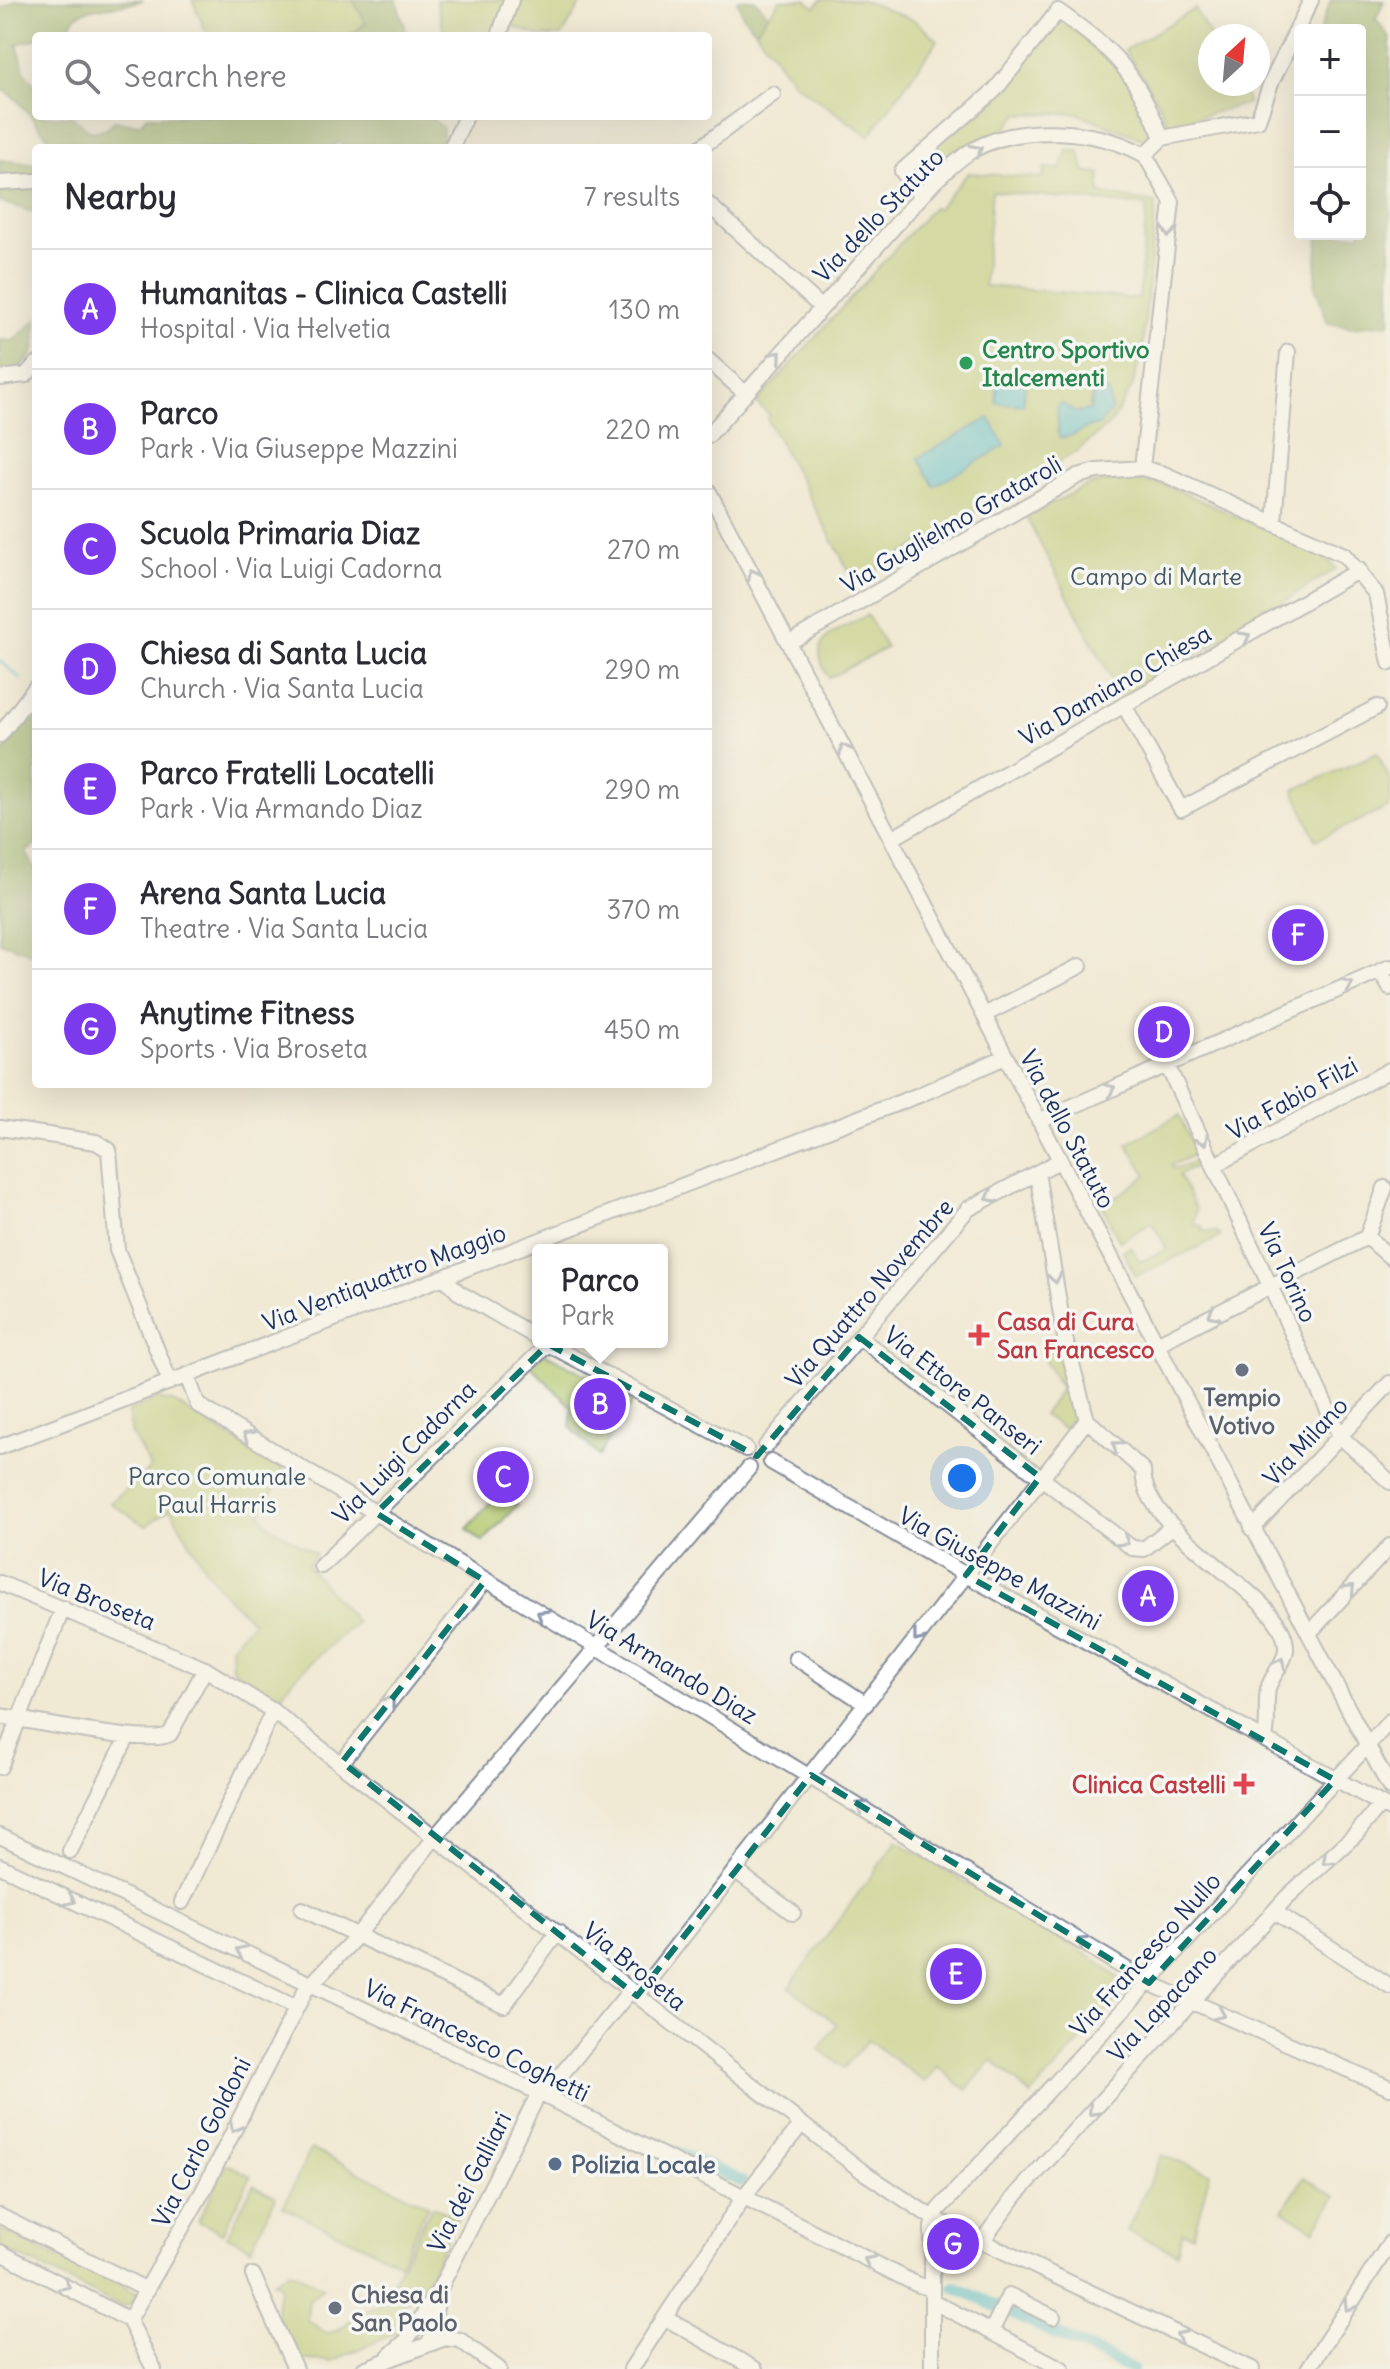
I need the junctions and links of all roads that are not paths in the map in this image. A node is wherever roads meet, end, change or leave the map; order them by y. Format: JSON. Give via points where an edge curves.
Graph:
{"nodes":[{"id":1,"x":511,"y":0,"type":"edge"},
{"id":2,"x":1311,"y":0,"type":"edge"},
{"id":3,"x":1060,"y":5,"type":"edge"},
{"id":4,"x":500,"y":32,"type":"edge"},
{"id":5,"x":773,"y":94,"type":"dead end"},
{"id":6,"x":464,"y":120,"type":"edge"},
{"id":7,"x":1162,"y":138,"type":"junction"},
{"id":8,"x":453,"y":144,"type":"edge"},
{"id":9,"x":705,"y":144,"type":"edge"},
{"id":10,"x":1145,"y":155,"type":"junction"},
{"id":11,"x":32,"y":181,"type":"edge"},
{"id":12,"x":0,"y":183,"type":"edge"},
{"id":13,"x":921,"y":196,"type":"junction"},
{"id":14,"x":712,"y":208,"type":"edge"},
{"id":15,"x":821,"y":307,"type":"junction"},
{"id":16,"x":1288,"y":352,"type":"dead end"},
{"id":17,"x":712,"y":364,"type":"edge"},
{"id":18,"x":32,"y":368,"type":"edge"},
{"id":19,"x":0,"y":378,"type":"edge"},
{"id":20,"x":745,"y":393,"type":"junction"},
{"id":21,"x":712,"y":431,"type":"edge"},
{"id":22,"x":1142,"y":468,"type":"junction"},
{"id":23,"x":712,"y":497,"type":"edge"},
{"id":24,"x":1274,"y":522,"type":"junction"},
{"id":25,"x":1359,"y":570,"type":"junction"},
{"id":26,"x":790,"y":642,"type":"junction"},
{"id":27,"x":1390,"y":663,"type":"edge"},
{"id":28,"x":32,"y":692,"type":"edge"},
{"id":29,"x":1124,"y":705,"type":"junction"},
{"id":30,"x":1377,"y":707,"type":"dead end"},
{"id":31,"x":0,"y":735,"type":"edge"},
{"id":32,"x":893,"y":838,"type":"junction"},
{"id":33,"x":1080,"y":966,"type":"dead end"},
{"id":34,"x":1385,"y":969,"type":"edge"},
{"id":35,"x":1390,"y":988,"type":"edge"},
{"id":36,"x":984,"y":1015,"type":"junction"},
{"id":37,"x":1005,"y":1057,"type":"junction"},
{"id":38,"x":1167,"y":1065,"type":"junction"},
{"id":39,"x":1390,"y":1070,"type":"edge"},
{"id":40,"x":1039,"y":1121,"type":"junction"},
{"id":41,"x":0,"y":1128,"type":"edge"},
{"id":42,"x":1059,"y":1161,"type":"junction"},
{"id":43,"x":1215,"y":1165,"type":"junction"},
{"id":44,"x":1037,"y":1173,"type":"junction"},
{"id":45,"x":1385,"y":1188,"type":"dead end"},
{"id":46,"x":1367,"y":1237,"type":"junction"},
{"id":47,"x":1390,"y":1257,"type":"edge"},
{"id":48,"x":444,"y":1277,"type":"junction"},
{"id":49,"x":1270,"y":1285,"type":"junction"},
{"id":50,"x":532,"y":1335,"type":"edge"},
{"id":51,"x":859,"y":1337,"type":"junction"},
{"id":52,"x":1157,"y":1344,"type":"junction"},
{"id":53,"x":533,"y":1348,"type":"edge"},
{"id":54,"x":533,"y":1348,"type":"edge"},
{"id":55,"x":556,"y":1348,"type":"edge"},
{"id":56,"x":519,"y":1369,"type":"junction"},
{"id":57,"x":187,"y":1376,"type":"junction"},
{"id":58,"x":170,"y":1382,"type":"junction"},
{"id":59,"x":1390,"y":1383,"type":"edge"},
{"id":60,"x":1087,"y":1420,"type":"junction"},
{"id":61,"x":1340,"y":1436,"type":"junction"},
{"id":62,"x":766,"y":1446,"type":"junction"},
{"id":63,"x":0,"y":1447,"type":"edge"},
{"id":64,"x":746,"y":1449,"type":"junction"},
{"id":65,"x":771,"y":1462,"type":"junction"},
{"id":66,"x":749,"y":1468,"type":"junction"},
{"id":67,"x":1040,"y":1477,"type":"junction"},
{"id":68,"x":1390,"y":1482,"type":"edge"},
{"id":69,"x":376,"y":1513,"type":"junction"},
{"id":70,"x":1173,"y":1526,"type":"junction"},
{"id":71,"x":1252,"y":1529,"type":"junction"},
{"id":72,"x":1390,"y":1546,"type":"edge"},
{"id":73,"x":321,"y":1566,"type":"dead end"},
{"id":74,"x":966,"y":1575,"type":"junction"},
{"id":75,"x":485,"y":1581,"type":"junction"},
{"id":76,"x":0,"y":1583,"type":"edge"},
{"id":77,"x":63,"y":1608,"type":"junction"},
{"id":78,"x":1310,"y":1632,"type":"junction"},
{"id":79,"x":598,"y":1650,"type":"junction"},
{"id":80,"x":796,"y":1658,"type":"dead end"},
{"id":81,"x":205,"y":1669,"type":"junction"},
{"id":82,"x":866,"y":1704,"type":"junction"},
{"id":83,"x":273,"y":1711,"type":"junction"},
{"id":84,"x":0,"y":1716,"type":"edge"},
{"id":85,"x":18,"y":1719,"type":"junction"},
{"id":86,"x":1390,"y":1721,"type":"edge"},
{"id":87,"x":128,"y":1736,"type":"junction"},
{"id":88,"x":1265,"y":1738,"type":"junction"},
{"id":89,"x":1368,"y":1745,"type":"junction"},
{"id":90,"x":342,"y":1762,"type":"junction"},
{"id":91,"x":0,"y":1767,"type":"edge"},
{"id":92,"x":811,"y":1775,"type":"junction"},
{"id":93,"x":1335,"y":1780,"type":"junction"},
{"id":94,"x":1390,"y":1788,"type":"edge"},
{"id":95,"x":1386,"y":1806,"type":"edge"},
{"id":96,"x":0,"y":1836,"type":"edge"},
{"id":97,"x":436,"y":1836,"type":"junction"},
{"id":98,"x":70,"y":1851,"type":"dead end"},
{"id":99,"x":0,"y":1866,"type":"edge"},
{"id":100,"x":736,"y":1871,"type":"junction"},
{"id":101,"x":182,"y":1902,"type":"dead end"},
{"id":102,"x":302,"y":1909,"type":"dead end"},
{"id":103,"x":1275,"y":1912,"type":"junction"},
{"id":104,"x":793,"y":1913,"type":"dead end"},
{"id":105,"x":558,"y":1932,"type":"junction"},
{"id":106,"x":356,"y":1937,"type":"junction"},
{"id":107,"x":1149,"y":1983,"type":"junction"},
{"id":108,"x":311,"y":1984,"type":"junction"},
{"id":109,"x":1390,"y":1986,"type":"edge"},
{"id":110,"x":633,"y":1994,"type":"junction"},
{"id":111,"x":1194,"y":2002,"type":"junction"},
{"id":112,"x":295,"y":2007,"type":"junction"},
{"id":113,"x":1390,"y":2088,"type":"edge"},
{"id":114,"x":539,"y":2093,"type":"junction"},
{"id":115,"x":800,"y":2126,"type":"junction"},
{"id":116,"x":745,"y":2195,"type":"junction"},
{"id":117,"x":0,"y":2216,"type":"edge"},
{"id":118,"x":933,"y":2218,"type":"junction"},
{"id":119,"x":982,"y":2241,"type":"junction"},
{"id":120,"x":1390,"y":2243,"type":"edge"},
{"id":121,"x":0,"y":2252,"type":"edge"},
{"id":122,"x":253,"y":2275,"type":"dead end"},
{"id":123,"x":147,"y":2290,"type":"junction"},
{"id":124,"x":438,"y":2292,"type":"junction"},
{"id":125,"x":932,"y":2295,"type":"junction"},
{"id":126,"x":1053,"y":2317,"type":"dead end"},
{"id":127,"x":665,"y":2318,"type":"junction"},
{"id":128,"x":129,"y":2320,"type":"junction"},
{"id":129,"x":417,"y":2322,"type":"junction"},
{"id":130,"x":436,"y":2322,"type":"junction"},
{"id":131,"x":992,"y":2330,"type":"junction"},
{"id":132,"x":430,"y":2340,"type":"junction"},
{"id":133,"x":389,"y":2356,"type":"junction"},
{"id":134,"x":154,"y":2369,"type":"edge"},
{"id":135,"x":295,"y":2369,"type":"edge"},
{"id":136,"x":364,"y":2369,"type":"edge"},
{"id":137,"x":499,"y":2369,"type":"edge"},
{"id":138,"x":631,"y":2369,"type":"edge"},
{"id":139,"x":755,"y":2369,"type":"edge"},
{"id":140,"x":932,"y":2369,"type":"edge"},
{"id":141,"x":1062,"y":2369,"type":"edge"},
{"id":142,"x":1252,"y":2369,"type":"edge"},
{"id":143,"x":1308,"y":2369,"type":"edge"}],
"edges":[{"from":1,"to":4,"type":"street"},
{"from":2,"to":7,"type":"street","via":[[1258,120]]},
{"from":3,"to":7,"type":"street","via":[[1120,58],[1145,96]]},
{"from":3,"to":13,"type":"street","via":[[995,90],[902,171]]},
{"from":5,"to":9,"type":"street"},
{"from":6,"to":8,"type":"street"},
{"from":7,"to":10,"type":"street"},
{"from":13,"to":10,"type":"street","name":"Via dello Statuto","one_way":true,"via":[[973,150],[1013,136],[1091,135]]},
{"from":10,"to":22,"type":"street","one_way":true,"via":[[1172,202]]},
{"from":11,"to":12,"type":"street"},
{"from":13,"to":15,"type":"street","name":"Via dello Statuto"},
{"from":14,"to":15,"type":"street"},
{"from":20,"to":15,"type":"street","name":"Via dello Statuto","one_way":true},
{"from":16,"to":24,"type":"street"},
{"from":17,"to":20,"type":"street"},
{"from":18,"to":19,"type":"street","via":[[26,375]]},
{"from":20,"to":21,"type":"street","name":"Via dello Statuto"},
{"from":22,"to":24,"type":"street"},
{"from":22,"to":26,"type":"street","name":"Via Guglielmo Grataroli","via":[[1078,476]]},
{"from":26,"to":23,"type":"street","name":"Via dello Statuto","one_way":true},
{"from":24,"to":25,"type":"street","via":[[1329,546]]},
{"from":25,"to":27,"type":"street","via":[[1376,594]]},
{"from":29,"to":25,"type":"street","name":"Via Damiano Chiesa","one_way":true},
{"from":32,"to":26,"type":"street","name":"Via dello Statuto","one_way":true,"via":[[802,677]]},
{"from":28,"to":31,"type":"street"},
{"from":29,"to":30,"type":"street","via":[[1181,809]]},
{"from":29,"to":32,"type":"street","name":"Via Damiano Chiesa"},
{"from":32,"to":36,"type":"street","name":"Via dello Statuto"},
{"from":33,"to":36,"type":"street"},
{"from":34,"to":35,"type":"street"},
{"from":38,"to":34,"type":"street","one_way":true},
{"from":36,"to":37,"type":"street","name":"Via dello Statuto"},
{"from":37,"to":40,"type":"street","name":"Via dello Statuto"},
{"from":37,"to":48,"type":"street","name":"Via Ventiquattro Maggio"},
{"from":40,"to":38,"type":"street","one_way":true},
{"from":38,"to":43,"type":"street","name":"Via Torino","one_way":true},
{"from":39,"to":43,"type":"street","name":"Via Fabio Filzi"},
{"from":40,"to":42,"type":"street","name":"Via dello Statuto"},
{"from":41,"to":58,"type":"street","via":[[96,1142],[109,1150],[117,1250]]},
{"from":42,"to":44,"type":"street","name":"Via Quattro Novembre"},
{"from":42,"to":52,"type":"street","name":"Via dello Statuto"},
{"from":43,"to":49,"type":"street","name":"Via Torino"},
{"from":44,"to":51,"type":"street","name":"Via Quattro Novembre","one_way":true,"via":[[968,1209]]},
{"from":44,"to":60,"type":"street","one_way":true,"via":[[1065,1338]]},
{"from":45,"to":46,"type":"street"},
{"from":46,"to":47,"type":"street"},
{"from":46,"to":49,"type":"street"},
{"from":48,"to":50,"type":"street","via":[[458,1292]]},
{"from":48,"to":57,"type":"street","name":"Via Ventiquattro Maggio"},
{"from":49,"to":52,"type":"street","one_way":true},
{"from":49,"to":61,"type":"street","name":"Via Torino"},
{"from":51,"to":62,"type":"street","name":"Via Quattro Novembre"},
{"from":51,"to":67,"type":"street","name":"Via Ettore Panseri"},
{"from":52,"to":71,"type":"street","name":"Via dello Statuto"},
{"from":53,"to":56,"type":"street","name":"Via Luigi Cadorna"},
{"from":54,"to":56,"type":"street"},
{"from":55,"to":64,"type":"street"},
{"from":56,"to":69,"type":"street","name":"Via Luigi Cadorna"},
{"from":57,"to":58,"type":"street","name":"Via Ventiquattro Maggio"},
{"from":69,"to":57,"type":"street","name":"Via Armando Diaz","one_way":true,"via":[[198,1405]]},
{"from":58,"to":63,"type":"street","name":"Via Ventiquattro Maggio"},
{"from":59,"to":61,"type":"street","name":"Via Milano"},
{"from":60,"to":67,"type":"street"},
{"from":70,"to":60,"type":"street","one_way":true,"via":[[1150,1500],[1143,1470]]},
{"from":61,"to":68,"type":"street","name":"Via Torino"},
{"from":61,"to":71,"type":"street","name":"Via Milano"},
{"from":62,"to":64,"type":"street"},
{"from":62,"to":65,"type":"street"},
{"from":64,"to":66,"type":"street"},
{"from":65,"to":66,"type":"street","via":[[760,1471]]},
{"from":65,"to":74,"type":"street","name":"Via Giuseppe Mazzini"},
{"from":66,"to":79,"type":"street"},
{"from":67,"to":70,"type":"street","name":"Via Ettore Panseri","one_way":true,"via":[[1132,1548],[1144,1549]]},
{"from":67,"to":74,"type":"street"},
{"from":69,"to":73,"type":"street","name":"Via Luigi Cadorna"},
{"from":69,"to":75,"type":"street","name":"Via Armando Diaz"},
{"from":88,"to":70,"type":"street","one_way":true,"via":[[1268,1687],[1286,1650],[1284,1638],[1272,1616]]},
{"from":71,"to":78,"type":"street","name":"Via dello Statuto"},
{"from":78,"to":72,"type":"street","one_way":true},
{"from":74,"to":82,"type":"street","one_way":true},
{"from":74,"to":88,"type":"street","name":"Via Giuseppe Mazzini"},
{"from":79,"to":75,"type":"street","name":"Via Armando Diaz","one_way":true},
{"from":90,"to":75,"type":"street","one_way":true},
{"from":76,"to":77,"type":"street","name":"Via Broseta"},
{"from":77,"to":81,"type":"street","name":"Via Broseta"},
{"from":77,"to":85,"type":"street"},
{"from":78,"to":89,"type":"street","name":"Via dello Statuto"},
{"from":79,"to":92,"type":"street","name":"Via Armando Diaz"},
{"from":79,"to":97,"type":"street"},
{"from":80,"to":82,"type":"street"},
{"from":81,"to":83,"type":"street","name":"Via Broseta"},
{"from":81,"to":87,"type":"street","via":[[167,1737]]},
{"from":82,"to":92,"type":"street"},
{"from":83,"to":90,"type":"street","name":"Via Broseta"},
{"from":83,"to":101,"type":"street"},
{"from":84,"to":85,"type":"street"},
{"from":85,"to":87,"type":"street"},
{"from":85,"to":91,"type":"street"},
{"from":86,"to":89,"type":"street","name":"Via Francesco Nullo"},
{"from":87,"to":98,"type":"street"},
{"from":88,"to":93,"type":"street","name":"Via Giuseppe Mazzini"},
{"from":89,"to":93,"type":"street","name":"Via Francesco Nullo"},
{"from":89,"to":94,"type":"street","name":"Via dello Statuto"},
{"from":90,"to":97,"type":"street","name":"Via Broseta"},
{"from":92,"to":100,"type":"street"},
{"from":107,"to":92,"type":"street","name":"Via Armando Diaz","one_way":true},
{"from":93,"to":95,"type":"street","name":"Via Giuseppe Mazzini"},
{"from":93,"to":107,"type":"street","name":"Via Francesco Nullo"},
{"from":95,"to":103,"type":"street","name":"Via Lapacano","one_way":true},
{"from":108,"to":96,"type":"street","name":"Via Francesco Coghetti","one_way":true},
{"from":97,"to":105,"type":"street","name":"Via Broseta"},
{"from":97,"to":106,"type":"street","name":"Via Carlo Goldoni"},
{"from":99,"to":112,"type":"street","one_way":true},
{"from":100,"to":104,"type":"street"},
{"from":100,"to":110,"type":"street"},
{"from":102,"to":106,"type":"street"},
{"from":103,"to":109,"type":"street"},
{"from":103,"to":111,"type":"street","name":"Via Lapacano"},
{"from":105,"to":106,"type":"street","via":[[504,2005]]},
{"from":105,"to":110,"type":"street","name":"Via Broseta"},
{"from":106,"to":108,"type":"street","name":"Via Carlo Goldoni"},
{"from":107,"to":111,"type":"street","name":"Via Armando Diaz"},
{"from":107,"to":118,"type":"street","name":"Via Francesco Nullo"},
{"from":108,"to":112,"type":"street","name":"Via Carlo Goldoni"},
{"from":108,"to":114,"type":"street","name":"Via Francesco Coghetti"},
{"from":110,"to":114,"type":"street","via":[[551,2087]]},
{"from":110,"to":115,"type":"street","name":"Via Broseta"},
{"from":111,"to":113,"type":"street","name":"Via Armando Diaz","one_way":true},
{"from":111,"to":119,"type":"street","name":"Via Lapacano","one_way":true,"via":[[1016,2195]]},
{"from":112,"to":123,"type":"street","name":"Via Carlo Goldoni","one_way":true},
{"from":114,"to":116,"type":"street","name":"Via Francesco Coghetti"},
{"from":114,"to":124,"type":"street","name":"Via dei Galliari"},
{"from":115,"to":116,"type":"street"},
{"from":115,"to":118,"type":"street","name":"Via Broseta"},
{"from":125,"to":116,"type":"street","name":"Via Francesco Coghetti","one_way":true},
{"from":116,"to":127,"type":"street"},
{"from":117,"to":123,"type":"street"},
{"from":118,"to":119,"type":"street","name":"Via Broseta"},
{"from":118,"to":125,"type":"street"},
{"from":142,"to":119,"type":"street","name":"Via Broseta","one_way":true},
{"from":120,"to":143,"type":"street","one_way":true},
{"from":121,"to":128,"type":"street","one_way":true},
{"from":122,"to":135,"type":"street"},
{"from":123,"to":128,"type":"street","name":"Via Carlo Goldoni"},
{"from":124,"to":129,"type":"street","name":"Via dei Galliari"},
{"from":124,"to":130,"type":"street","name":"Via dei Galliari"},
{"from":125,"to":131,"type":"street","name":"Via Francesco Coghetti"},
{"from":125,"to":140,"type":"street"},
{"from":126,"to":131,"type":"street","via":[[1009,2295]]},
{"from":127,"to":138,"type":"street"},
{"from":127,"to":139,"type":"street"},
{"from":128,"to":134,"type":"street"},
{"from":129,"to":130,"type":"street"},
{"from":129,"to":132,"type":"street","via":[[419,2339]]},
{"from":129,"to":133,"type":"street","name":"Via dei Galliari"},
{"from":130,"to":132,"type":"street","name":"Via dei Galliari","via":[[438,2333]]},
{"from":131,"to":141,"type":"street","name":"Via Francesco Coghetti"},
{"from":132,"to":133,"type":"street"},
{"from":132,"to":137,"type":"street","via":[[460,2340]]},
{"from":133,"to":136,"type":"street"}]}
